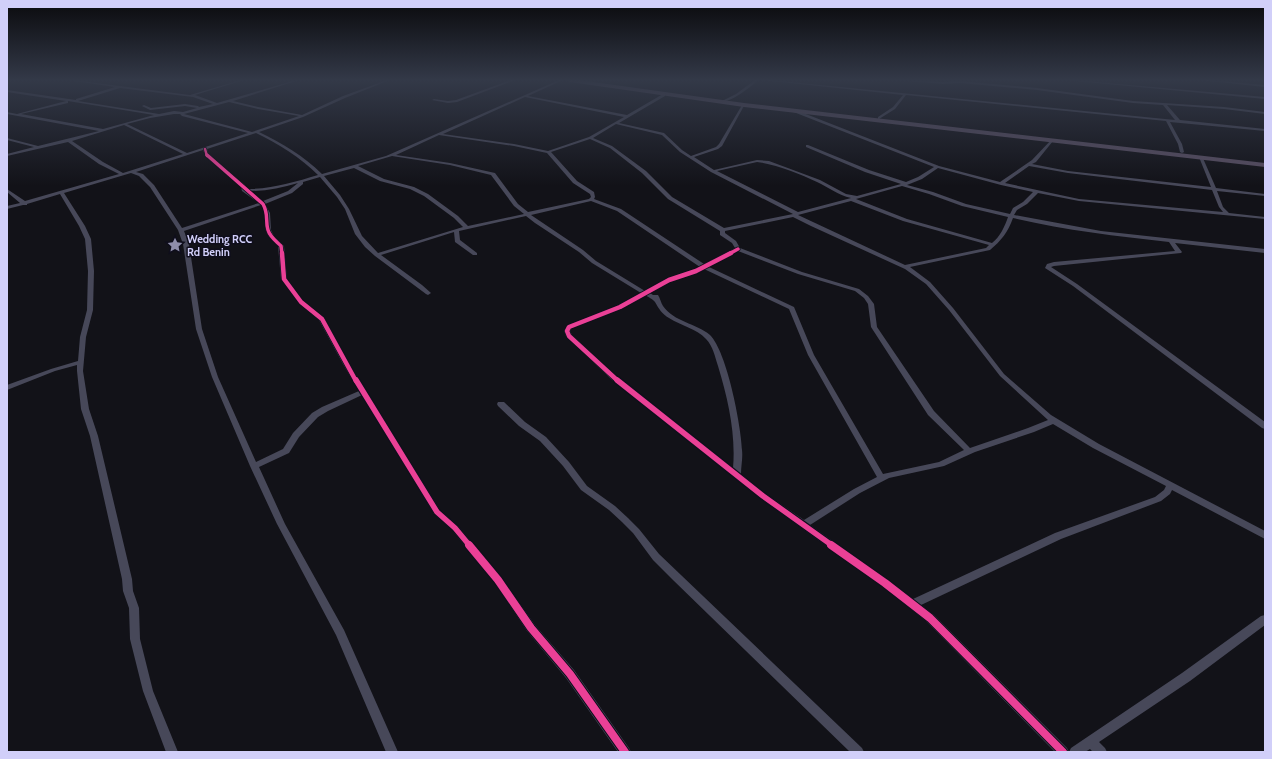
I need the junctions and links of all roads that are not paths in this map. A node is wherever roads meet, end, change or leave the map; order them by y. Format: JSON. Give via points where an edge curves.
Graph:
{"nodes":[{"id":1,"x":24,"y":115,"type":"edge"},
{"id":2,"x":154,"y":115,"type":"edge"},
{"id":3,"x":185,"y":115,"type":"edge"},
{"id":4,"x":299,"y":115,"type":"edge"},
{"id":5,"x":479,"y":115,"type":"edge"},
{"id":6,"x":623,"y":115,"type":"edge"},
{"id":7,"x":738,"y":115,"type":"edge"},
{"id":8,"x":806,"y":115,"type":"edge"},
{"id":9,"x":839,"y":115,"type":"edge"},
{"id":10,"x":855,"y":115,"type":"edge"},
{"id":11,"x":882,"y":115,"type":"edge"},
{"id":12,"x":1115,"y":115,"type":"edge"},
{"id":13,"x":1174,"y":115,"type":"edge"},
{"id":14,"x":302,"y":116,"type":"joint"},
{"id":15,"x":626,"y":116,"type":"joint"},
{"id":16,"x":878,"y":118,"type":"junction"},
{"id":17,"x":1168,"y":121,"type":"junction"},
{"id":18,"x":1179,"y":122,"type":"junction"},
{"id":19,"x":616,"y":123,"type":"junction"},
{"id":20,"x":124,"y":124,"type":"junction"},
{"id":21,"x":105,"y":130,"type":"junction"},
{"id":22,"x":1265,"y":130,"type":"edge"},
{"id":23,"x":254,"y":133,"type":"junction"},
{"id":24,"x":436,"y":134,"type":"junction"},
{"id":25,"x":590,"y":138,"type":"junction"},
{"id":26,"x":7,"y":139,"type":"edge"},
{"id":27,"x":68,"y":140,"type":"junction"},
{"id":28,"x":1052,"y":140,"type":"junction"},
{"id":29,"x":807,"y":146,"type":"dead end"},
{"id":30,"x":37,"y":147,"type":"junction"},
{"id":31,"x":205,"y":149,"type":"junction"},
{"id":32,"x":548,"y":152,"type":"junction"},
{"id":33,"x":1182,"y":152,"type":"junction"},
{"id":34,"x":186,"y":154,"type":"junction"},
{"id":35,"x":7,"y":155,"type":"edge"},
{"id":36,"x":390,"y":155,"type":"junction"},
{"id":37,"x":691,"y":157,"type":"junction"},
{"id":38,"x":1201,"y":157,"type":"junction"},
{"id":39,"x":1265,"y":163,"type":"edge"},
{"id":40,"x":1029,"y":165,"type":"junction"},
{"id":41,"x":354,"y":166,"type":"junction"},
{"id":42,"x":937,"y":167,"type":"junction"},
{"id":43,"x":713,"y":171,"type":"junction"},
{"id":44,"x":131,"y":172,"type":"junction"},
{"id":45,"x":122,"y":174,"type":"junction"},
{"id":46,"x":321,"y":175,"type":"junction"},
{"id":47,"x":303,"y":181,"type":"junction"},
{"id":48,"x":1001,"y":184,"type":"junction"},
{"id":49,"x":904,"y":185,"type":"junction"},
{"id":50,"x":1214,"y":189,"type":"junction"},
{"id":51,"x":7,"y":190,"type":"edge"},
{"id":52,"x":244,"y":190,"type":"junction"},
{"id":53,"x":62,"y":192,"type":"junction"},
{"id":54,"x":1036,"y":192,"type":"junction"},
{"id":55,"x":1265,"y":195,"type":"edge"},
{"id":56,"x":853,"y":198,"type":"junction"},
{"id":57,"x":591,"y":200,"type":"junction"},
{"id":58,"x":263,"y":203,"type":"junction"},
{"id":59,"x":24,"y":204,"type":"junction"},
{"id":60,"x":7,"y":208,"type":"edge"},
{"id":61,"x":796,"y":214,"type":"junction"},
{"id":62,"x":1227,"y":214,"type":"junction"},
{"id":63,"x":529,"y":215,"type":"junction"},
{"id":64,"x":1011,"y":216,"type":"junction"},
{"id":65,"x":1265,"y":218,"type":"edge"},
{"id":66,"x":467,"y":228,"type":"junction"},
{"id":67,"x":181,"y":230,"type":"junction"},
{"id":68,"x":456,"y":230,"type":"junction"},
{"id":69,"x":723,"y":230,"type":"junction"},
{"id":70,"x":1170,"y":240,"type":"junction"},
{"id":71,"x":994,"y":245,"type":"junction"},
{"id":72,"x":738,"y":249,"type":"junction"},
{"id":73,"x":1254,"y":250,"type":"junction"},
{"id":74,"x":1265,"y":251,"type":"edge"},
{"id":75,"x":475,"y":254,"type":"dead end"},
{"id":76,"x":377,"y":255,"type":"junction"},
{"id":77,"x":1265,"y":256,"type":"edge"},
{"id":78,"x":704,"y":266,"type":"junction"},
{"id":79,"x":904,"y":267,"type":"junction"},
{"id":80,"x":657,"y":288,"type":"junction"},
{"id":81,"x":428,"y":293,"type":"dead end"},
{"id":82,"x":645,"y":293,"type":"junction"},
{"id":83,"x":657,"y":300,"type":"junction"},
{"id":84,"x":81,"y":362,"type":"junction"},
{"id":85,"x":7,"y":388,"type":"edge"},
{"id":86,"x":363,"y":392,"type":"junction"},
{"id":87,"x":501,"y":404,"type":"dead end"},
{"id":88,"x":1053,"y":421,"type":"junction"},
{"id":89,"x":1265,"y":426,"type":"edge"},
{"id":90,"x":969,"y":451,"type":"junction"},
{"id":91,"x":254,"y":466,"type":"junction"},
{"id":92,"x":737,"y":475,"type":"junction"},
{"id":93,"x":882,"y":479,"type":"junction"},
{"id":94,"x":1170,"y":486,"type":"junction"},
{"id":95,"x":803,"y":525,"type":"junction"},
{"id":96,"x":1265,"y":535,"type":"edge"},
{"id":97,"x":913,"y":604,"type":"junction"},
{"id":98,"x":1265,"y":619,"type":"edge"},
{"id":99,"x":1091,"y":742,"type":"junction"},
{"id":100,"x":172,"y":752,"type":"edge"},
{"id":101,"x":392,"y":752,"type":"edge"},
{"id":102,"x":625,"y":752,"type":"edge"},
{"id":103,"x":858,"y":752,"type":"edge"},
{"id":104,"x":1063,"y":752,"type":"edge"},
{"id":105,"x":1075,"y":752,"type":"edge"},
{"id":106,"x":1101,"y":752,"type":"edge"}],
"edges":[{"from":1,"to":21,"type":"street"},
{"from":2,"to":20,"type":"street"},
{"from":3,"to":23,"type":"street"},
{"from":4,"to":14,"type":"street"},
{"from":5,"to":24,"type":"street"},
{"from":6,"to":15,"type":"street"},
{"from":7,"to":37,"type":"street","via":[[721,145]]},
{"from":8,"to":42,"type":"street"},
{"from":9,"to":28,"type":"highway"},
{"from":10,"to":16,"type":"highway"},
{"from":11,"to":16,"type":"street"},
{"from":12,"to":17,"type":"street"},
{"from":13,"to":18,"type":"street"},
{"from":14,"to":23,"type":"street"},
{"from":15,"to":19,"type":"street"},
{"from":16,"to":33,"type":"highway"},
{"from":17,"to":18,"type":"street"},
{"from":17,"to":33,"type":"street"},
{"from":18,"to":22,"type":"street"},
{"from":19,"to":25,"type":"street"},
{"from":19,"to":37,"type":"street","via":[[662,133]]},
{"from":20,"to":21,"type":"street"},
{"from":20,"to":34,"type":"street"},
{"from":21,"to":27,"type":"street"},
{"from":23,"to":31,"type":"street"},
{"from":23,"to":46,"type":"street","via":[[280,142],[306,160]]},
{"from":24,"to":32,"type":"street"},
{"from":24,"to":36,"type":"street"},
{"from":25,"to":32,"type":"street"},
{"from":25,"to":69,"type":"street","via":[[611,147],[644,172],[670,198]]},
{"from":26,"to":30,"type":"street"},
{"from":27,"to":30,"type":"street"},
{"from":27,"to":45,"type":"street"},
{"from":28,"to":38,"type":"highway"},
{"from":28,"to":40,"type":"street"},
{"from":29,"to":49,"type":"street"},
{"from":30,"to":35,"type":"street"},
{"from":31,"to":34,"type":"street"},
{"from":31,"to":52,"type":"street","via":[[207,156],[243,186]]},
{"from":32,"to":57,"type":"street","via":[[570,177],[592,193]]},
{"from":33,"to":39,"type":"highway"},
{"from":34,"to":44,"type":"street"},
{"from":36,"to":41,"type":"street"},
{"from":36,"to":63,"type":"street","via":[[489,172],[496,177],[516,205]]},
{"from":37,"to":43,"type":"street"},
{"from":38,"to":39,"type":"highway"},
{"from":38,"to":50,"type":"street"},
{"from":40,"to":48,"type":"street"},
{"from":40,"to":50,"type":"street"},
{"from":41,"to":46,"type":"street"},
{"from":41,"to":66,"type":"street","via":[[382,180],[412,188],[426,195]]},
{"from":42,"to":48,"type":"street"},
{"from":42,"to":49,"type":"street"},
{"from":43,"to":56,"type":"street","via":[[765,161]]},
{"from":43,"to":61,"type":"street"},
{"from":44,"to":45,"type":"street"},
{"from":44,"to":67,"type":"street","via":[[141,175],[152,186]]},
{"from":45,"to":53,"type":"street"},
{"from":46,"to":47,"type":"street"},
{"from":46,"to":76,"type":"street","via":[[330,183],[348,210],[351,222],[360,237]]},
{"from":47,"to":52,"type":"street","via":[[268,189]]},
{"from":47,"to":58,"type":"street","via":[[290,192]]},
{"from":48,"to":54,"type":"street"},
{"from":49,"to":56,"type":"street"},
{"from":49,"to":64,"type":"street","via":[[957,203]]},
{"from":50,"to":55,"type":"street"},
{"from":50,"to":62,"type":"street","via":[[1221,207]]},
{"from":51,"to":59,"type":"street"},
{"from":52,"to":58,"type":"street"},
{"from":53,"to":59,"type":"street"},
{"from":53,"to":84,"type":"street","via":[[88,239],[91,271],[90,310]]},
{"from":54,"to":62,"type":"street","via":[[1109,203]]},
{"from":54,"to":64,"type":"street"},
{"from":56,"to":61,"type":"street"},
{"from":56,"to":71,"type":"street","via":[[905,220]]},
{"from":57,"to":63,"type":"street"},
{"from":57,"to":78,"type":"street","via":[[619,210]]},
{"from":58,"to":67,"type":"street"},
{"from":58,"to":86,"type":"street","via":[[269,214],[267,227],[281,246],[284,279],[301,302],[322,319]]},
{"from":59,"to":60,"type":"street"},
{"from":61,"to":69,"type":"street"},
{"from":61,"to":79,"type":"street","via":[[813,225]]},
{"from":62,"to":65,"type":"street"},
{"from":63,"to":66,"type":"street"},
{"from":63,"to":82,"type":"street","via":[[594,262]]},
{"from":64,"to":70,"type":"street","via":[[1101,233]]},
{"from":64,"to":71,"type":"street","via":[[1004,232]]},
{"from":66,"to":68,"type":"street"},
{"from":67,"to":91,"type":"street","via":[[186,244],[199,329],[215,377]]},
{"from":68,"to":75,"type":"street","via":[[457,241]]},
{"from":68,"to":76,"type":"street"},
{"from":69,"to":72,"type":"street","via":[[722,234],[734,242]]},
{"from":70,"to":73,"type":"street"},
{"from":70,"to":89,"type":"street","via":[[1179,252],[1054,264],[1048,268]]},
{"from":71,"to":79,"type":"street","via":[[988,249]]},
{"from":72,"to":78,"type":"street"},
{"from":72,"to":90,"type":"street","via":[[800,273],[857,290],[866,297],[871,304],[874,327],[931,413]]},
{"from":73,"to":74,"type":"street"},
{"from":73,"to":77,"type":"street"},
{"from":76,"to":81,"type":"street"},
{"from":78,"to":80,"type":"street","via":[[669,280]]},
{"from":78,"to":93,"type":"street","via":[[792,308],[812,355]]},
{"from":79,"to":88,"type":"street","via":[[928,283],[1002,375]]},
{"from":80,"to":82,"type":"street"},
{"from":80,"to":83,"type":"street"},
{"from":82,"to":83,"type":"street"},
{"from":82,"to":92,"type":"street","via":[[620,307],[569,327],[569,336],[613,377]]},
{"from":83,"to":92,"type":"street","via":[[671,317],[703,333],[714,344],[734,417],[738,446]]},
{"from":84,"to":85,"type":"street"},
{"from":84,"to":100,"type":"street","via":[[85,409],[94,436],[134,608],[135,640],[148,691]]},
{"from":86,"to":91,"type":"street","via":[[315,415],[296,435],[286,451]]},
{"from":86,"to":102,"type":"street","via":[[437,512],[455,528],[498,580]]},
{"from":87,"to":103,"type":"street","via":[[522,424],[544,439],[584,488],[625,520],[676,578]]},
{"from":88,"to":90,"type":"street"},
{"from":88,"to":94,"type":"street"},
{"from":90,"to":93,"type":"street","via":[[941,464]]},
{"from":91,"to":101,"type":"street","via":[[288,538],[340,633]]},
{"from":92,"to":95,"type":"street"},
{"from":93,"to":95,"type":"street","via":[[857,491]]},
{"from":94,"to":96,"type":"street"},
{"from":94,"to":97,"type":"street","via":[[1158,499],[1058,536]]},
{"from":95,"to":97,"type":"street"},
{"from":97,"to":104,"type":"street"},
{"from":98,"to":99,"type":"street"},
{"from":99,"to":105,"type":"street"},
{"from":99,"to":106,"type":"street"}]}
